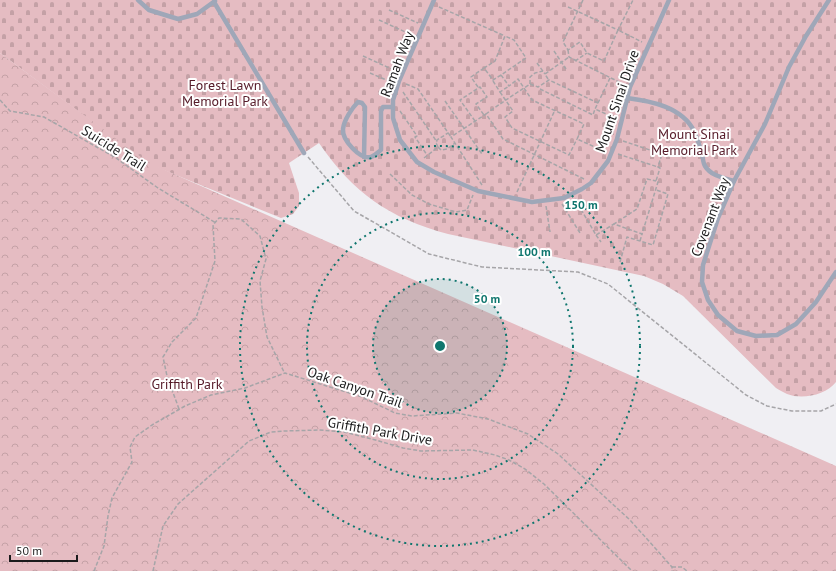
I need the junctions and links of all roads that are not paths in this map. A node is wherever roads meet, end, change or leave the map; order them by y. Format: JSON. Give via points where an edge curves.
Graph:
{"nodes":[{"id":1,"x":138,"y":0,"type":"edge"},
{"id":2,"x":669,"y":0,"type":"edge"},
{"id":3,"x":829,"y":0,"type":"edge"},
{"id":4,"x":215,"y":1,"type":"edge"},
{"id":5,"x":434,"y":2,"type":"edge"},
{"id":6,"x":627,"y":98,"type":"junction"},
{"id":7,"x":393,"y":107,"type":"junction"},
{"id":8,"x":304,"y":153,"type":"road end"},
{"id":9,"x":364,"y":157,"type":"junction"},
{"id":10,"x":734,"y":181,"type":"junction"},
{"id":11,"x":475,"y":190,"type":"joint"},
{"id":12,"x":836,"y":272,"type":"edge"}],
"edges":[{"from":1,"to":4,"type":"lane","via":[[149,10],[178,19],[197,14]]},
{"from":2,"to":6,"type":"lane","name":"Mount Sinai Drive"},
{"from":3,"to":10,"type":"lane","name":"Covenant Way","via":[[806,36],[766,124]]},
{"from":4,"to":8,"type":"lane"},
{"from":5,"to":7,"type":"lane","name":"Ramah Way","via":[[399,83]]},
{"from":6,"to":10,"type":"lane","via":[[667,107],[680,115],[693,130],[705,166],[719,177]]},
{"from":6,"to":11,"type":"lane","name":"Mount Sinai Drive","via":[[617,139],[608,161],[591,183],[564,198],[532,202]]},
{"from":7,"to":9,"type":"lane","via":[[383,107],[381,111],[381,150],[371,158]]},
{"from":7,"to":11,"type":"lane","name":"Ramah Way","via":[[393,118],[400,140],[417,162]]},
{"from":9,"to":9,"type":"lane","via":[[345,139],[343,129],[351,110],[358,102],[365,107]]},
{"from":10,"to":12,"type":"lane","name":"Covenant Way","via":[[718,218],[703,265],[702,282],[708,300],[718,315],[737,331],[756,336],[777,335],[796,324],[816,302]]}]}
